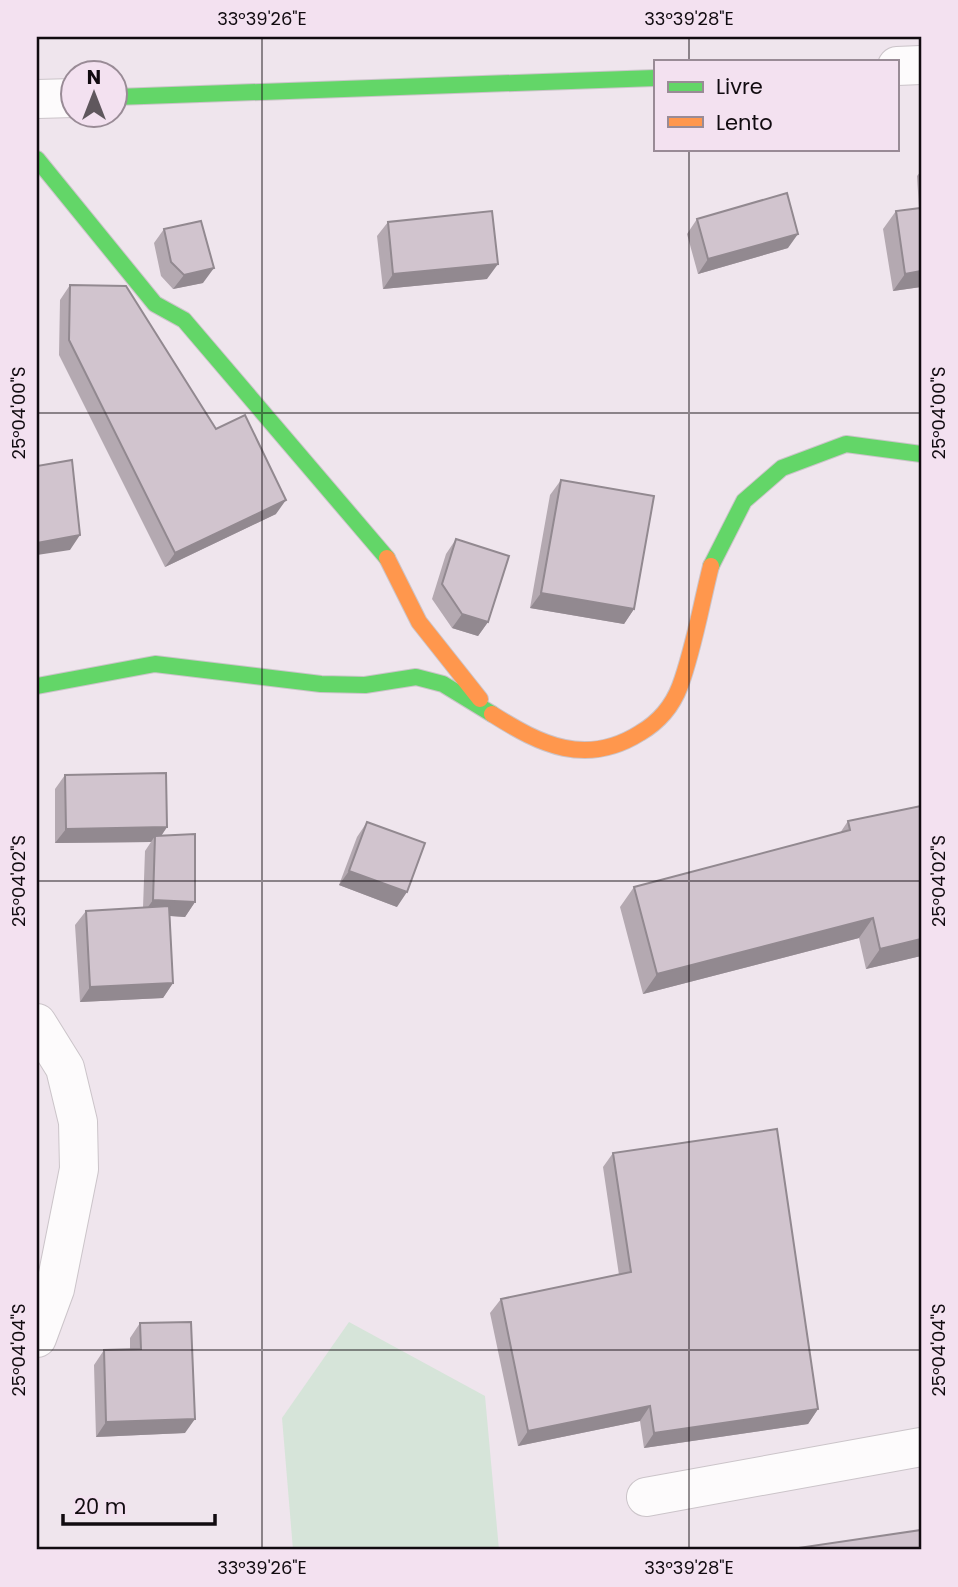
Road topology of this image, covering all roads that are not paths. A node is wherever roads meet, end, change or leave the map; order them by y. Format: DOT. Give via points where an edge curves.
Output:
graph roads {
  1 [pos="921,65"];
  2 [pos="898,66"];
  3 [pos="654,78"];
  4 [pos="130,97"];
  5 [pos="60,98"];
  6 [pos="37,99"];
  7 [pos="37,159"];
  8 [pos="921,454"];
  9 [pos="37,686"];
  10 [pos="492,714"];
  11 [pos="37,1023"];
  12 [pos="37,1338"];
  13 [pos="921,1447"];
  14 [pos="646,1497"];
  1 -- 2 [label="street"];
  3 -- 4 [label="street"];
  5 -- 6 [label="street"];
  7 -- 10 [label="street" via="155,304 184,320 383,550 419,622"];
  8 -- 10 [label="street" via="846,444 782,468 744,501 714,556 680,687 660,721 618,747 570,750 530,738"];
  9 -- 10 [label="street" via="155,664 321,684 365,685 416,677 443,684"];
  11 -- 12 [label="street" via="65,1068 78,1122 79,1169 55,1289"];
  13 -- 14 [label="street"];
}
